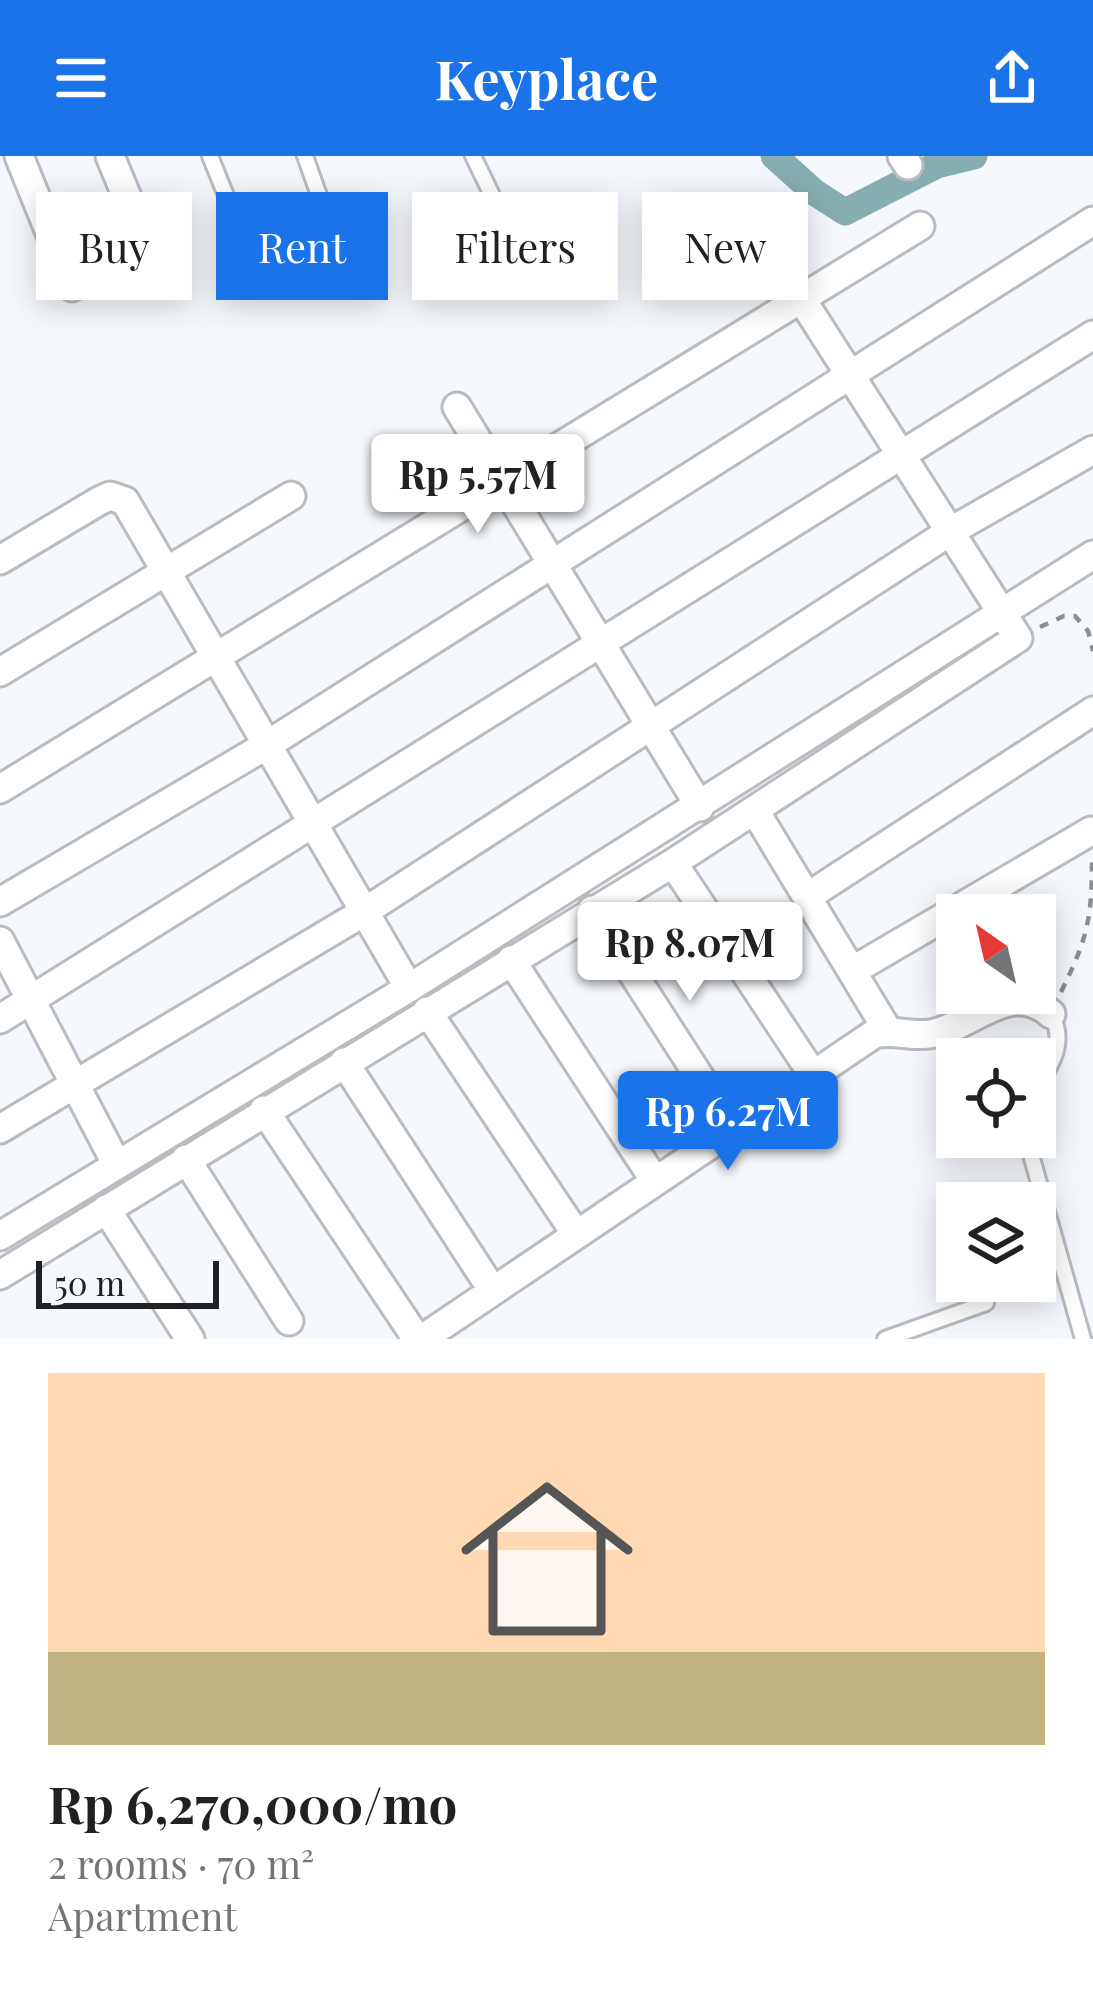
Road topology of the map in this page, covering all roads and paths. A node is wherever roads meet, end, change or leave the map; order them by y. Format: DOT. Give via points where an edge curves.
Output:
graph roads {
  1 [pos="19,156"];
  2 [pos="110,156"];
  3 [pos="210,156"];
  4 [pos="305,156"];
  5 [pos="473,156"];
  6 [pos="125,192"];
  7 [pos="224,192"];
  8 [pos="318,192"];
  9 [pos="490,192"];
  10 [pos="36,198"];
  11 [pos="1093,221"];
  12 [pos="920,226"];
  13 [pos="803,301"];
  14 [pos="1093,335"];
  15 [pos="851,376"];
  16 [pos="457,407"];
  17 [pos="1093,450"];
  18 [pos="901,454"];
  19 [pos="505,482"];
  20 [pos="291,496"];
  21 [pos="951,531"];
  22 [pos="1093,556"];
  23 [pos="0,560"];
  24 [pos="554,563"];
  25 [pos="166,572"];
  26 [pos="1003,612"];
  27 [pos="1018,638"];
  28 [pos="601,642"];
  29 [pos="1093,651"];
  30 [pos="216,658"];
  31 [pos="0,672"];
  32 [pos="908,688"];
  33 [pos="1093,711"];
  34 [pos="652,727"];
  35 [pos="268,746"];
  36 [pos="0,789"];
  37 [pos="700,807"];
  38 [pos="755,811"];
  39 [pos="313,824"];
  40 [pos="1091,832"];
  41 [pos="673,863"];
  42 [pos="807,897"];
  43 [pos="0,902"];
  44 [pos="592,910"];
  45 [pos="364,912"];
  46 [pos="0,941"];
  47 [pos="511,959"];
  48 [pos="852,971"];
  49 [pos="409,988"];
  50 [pos="31,1000"];
  51 [pos="1056,1002"];
  52 [pos="427,1011"];
  53 [pos="975,1014"];
  54 [pos="1051,1014"];
  55 [pos="0,1019"];
  56 [pos="888,1031"];
  57 [pos="1056,1051"];
  58 [pos="344,1062"];
  59 [pos="814,1076"];
  60 [pos="75,1085"];
  61 [pos="264,1110"];
  62 [pos="0,1129"];
  63 [pos="735,1132"];
  64 [pos="1032,1158"];
  65 [pos="186,1159"];
  66 [pos="117,1165"];
  67 [pos="655,1181"];
  68 [pos="106,1209"];
  69 [pos="576,1234"];
  70 [pos="0,1236"];
  71 [pos="0,1275"];
  72 [pos="493,1291"];
  73 [pos="986,1303"];
  74 [pos="289,1321"];
  75 [pos="190,1339"];
  76 [pos="419,1339"];
  77 [pos="885,1339"];
  78 [pos="1083,1339"];
  1 -- 10 [label="street"];
  2 -- 6 [label="street"];
  3 -- 7 [label="lane"];
  4 -- 8 [label="lane"];
  5 -- 9 [label="lane"];
  11 -- 15 [label="street"];
  12 -- 13 [label="street"];
  13 -- 15 [label="street"];
  13 -- 19 [label="street"];
  14 -- 18 [label="street"];
  15 -- 18 [label="street"];
  15 -- 24 [label="street"];
  16 -- 19 [label="street"];
  17 -- 21 [label="street"];
  18 -- 21 [label="street"];
  18 -- 28 [label="street"];
  19 -- 24 [label="street"];
  19 -- 30 [label="street"];
  20 -- 25 [label="street"];
  21 -- 26 [label="street"];
  21 -- 34 [label="street"];
  22 -- 26 [label="street"];
  23 -- 25 [label="street" via="119,496"];
  24 -- 28 [label="street"];
  24 -- 35 [label="street"];
  25 -- 30 [label="street"];
  25 -- 31 [label="street"];
  26 -- 27 [label="street"];
  26 -- 32 [label="street"];
  27 -- 29 [label="path" via="1075,616"];
  27 -- 32 [label="street"];
  28 -- 34 [label="street"];
  28 -- 39 [label="street"];
  30 -- 35 [label="street"];
  30 -- 36 [label="street"];
  32 -- 37 [label="street"];
  32 -- 38 [label="street"];
  33 -- 42 [label="street"];
  34 -- 37 [label="street"];
  34 -- 45 [label="street"];
  35 -- 39 [label="street"];
  35 -- 43 [label="street"];
  37 -- 49 [label="street"];
  38 -- 41 [label="street"];
  38 -- 42 [label="street"];
  39 -- 45 [label="street"];
  39 -- 50 [label="street"];
  40 -- 48 [label="street"];
  40 -- 51 [label="path" via="1089,926"];
  41 -- 44 [label="street"];
  41 -- 59 [label="street"];
  42 -- 48 [label="street"];
  44 -- 47 [label="street"];
  44 -- 63 [label="street"];
  45 -- 49 [label="street"];
  45 -- 60 [label="street"];
  46 -- 50 [label="street"];
  47 -- 52 [label="street"];
  47 -- 67 [label="street"];
  48 -- 56 [label="street"];
  49 -- 66 [label="street"];
  50 -- 55 [label="street"];
  50 -- 60 [label="street"];
  52 -- 58 [label="street"];
  52 -- 69 [label="street"];
  53 -- 56 [label="street" via="929,1034"];
  54 -- 57 [label="lane" via="1060,1034"];
  56 -- 59 [label="street"];
  58 -- 61 [label="street"];
  58 -- 72 [label="street"];
  59 -- 63 [label="street"];
  60 -- 62 [label="street"];
  60 -- 66 [label="street"];
  61 -- 65 [label="street"];
  61 -- 76 [label="street"];
  63 -- 67 [label="street"];
  64 -- 78 [label="lane"];
  65 -- 68 [label="street"];
  65 -- 74 [label="street"];
  66 -- 70 [label="street"];
  67 -- 69 [label="street"];
  68 -- 71 [label="street"];
  68 -- 75 [label="street"];
  69 -- 72 [label="street"];
  72 -- 76 [label="street"];
  73 -- 77 [label="lane"];
}
